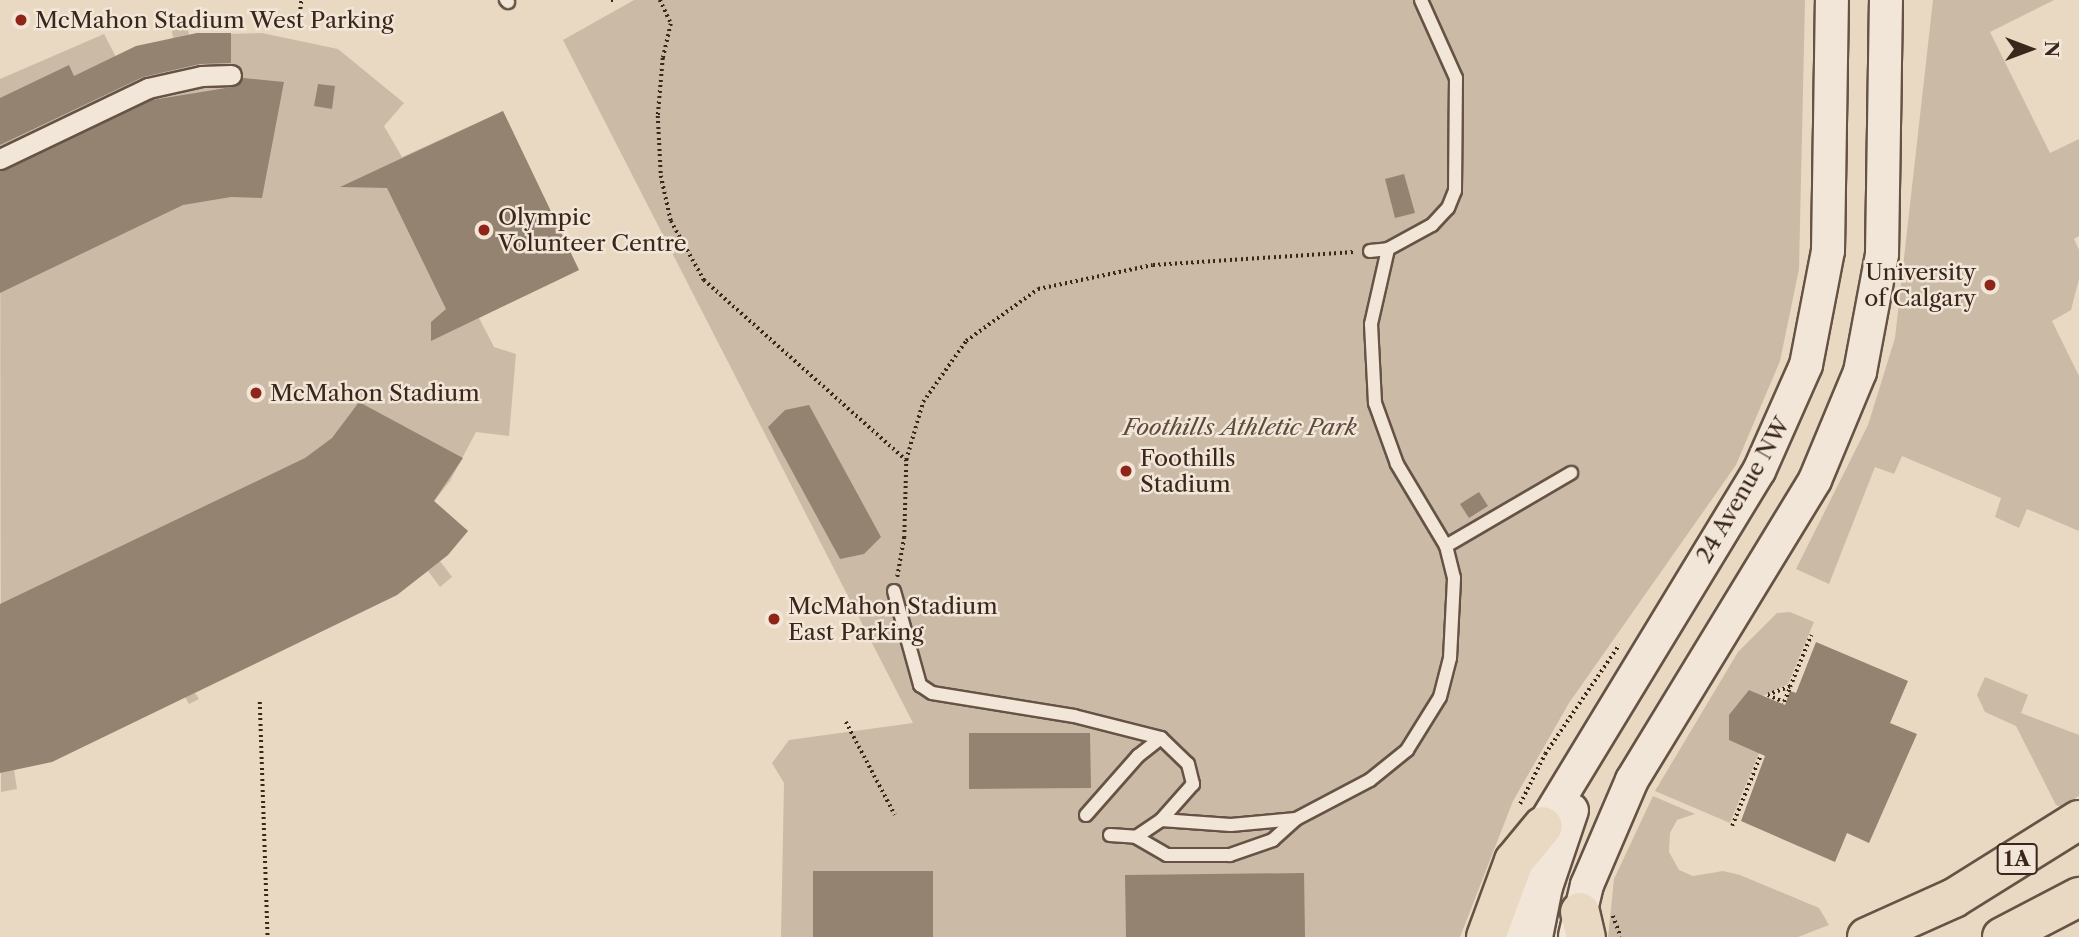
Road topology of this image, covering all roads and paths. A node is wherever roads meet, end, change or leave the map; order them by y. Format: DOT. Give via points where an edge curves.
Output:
graph roads {
  1 [pos="301,0"];
  2 [pos="611,0"];
  3 [pos="617,0"];
  4 [pos="660,0"];
  5 [pos="1421,0"];
  6 [pos="1832,0"];
  7 [pos="1886,0"];
  8 [pos="1908,0"];
  9 [pos="299,20"];
  10 [pos="231,75"];
  11 [pos="1886,78"];
  12 [pos="0,159"];
  13 [pos="1388,249"];
  14 [pos="1370,251"];
  15 [pos="906,460"];
  16 [pos="1571,473"];
  17 [pos="1446,546"];
  18 [pos="894,591"];
  19 [pos="1811,635"];
  20 [pos="1625,636"];
  21 [pos="1790,687"];
  22 [pos="260,702"];
  23 [pos="846,722"];
  24 [pos="1161,738"];
  25 [pos="1760,757"];
  26 [pos="1582,758"];
  27 [pos="895,815"];
  28 [pos="1086,815"];
  29 [pos="1530,818"];
  30 [pos="1296,819"];
  31 [pos="1161,820"];
  32 [pos="2079,820"];
  33 [pos="1732,826"];
  34 [pos="1110,835"];
  35 [pos="1136,837"];
  36 [pos="2079,897"];
  37 [pos="1580,929"];
  38 [pos="268,937"];
  39 [pos="1486,937"];
  40 [pos="1509,937"];
  41 [pos="1536,937"];
  42 [pos="1867,937"];
  43 [pos="2002,937"];
  1 -- 9 [label="path"];
  2 -- 3 [label="path"];
  4 -- 15 [label="path" via="671,24 658,116 661,176 671,221 704,280"];
  5 -- 13 [label="lane" via="1451,57 1456,78 1455,191 1448,208 1432,225"];
  6 -- 26 [label="street, 24 Avenue NW" via="1828,251 1806,365 1759,471"];
  7 -- 11 [label="street"];
  8 -- 11 [label="street"];
  10 -- 12 [label="street" via="202,76 148,89"];
  11 -- 37 [label="street" via="1882,254 1860,372 1840,428 1815,481 1632,780 1608,831"];
  13 -- 14 [label="lane"];
  13 -- 17 [label="lane" via="1371,324 1375,403 1397,464"];
  14 -- 15 [label="path" via="1153,265 1038,289 966,341 923,402"];
  15 -- 18 [label="path" via="904,538"];
  16 -- 17 [label="lane"];
  17 -- 30 [label="lane" via="1454,578 1450,658 1427,724 1407,750 1370,780"];
  18 -- 24 [label="lane" via="920,685 932,693 1074,716"];
  19 -- 21 [label="path"];
  20 -- 29 [label="path" via="1545,754"];
  21 -- 21 [label="path" via="1779,691 1768,695 1784,702"];
  22 -- 38 [label="path"];
  23 -- 27 [label="path"];
  24 -- 28 [label="lane" via="1138,755"];
  24 -- 31 [label="lane" via="1188,764 1193,784"];
  25 -- 33 [label="path"];
  26 -- 29 [label="street, 24 Avenue NW"];
  26 -- 41 [label="street" via="1579,792 1546,887"];
  29 -- 39 [label="highway"];
  29 -- 40 [label="street, 24 Avenue NW"];
  30 -- 31 [label="lane" via="1231,825"];
  30 -- 35 [label="lane" via="1273,840 1230,855 1167,855"];
  31 -- 35 [label="lane"];
  32 -- 42 [label="highway, 1A" via="1954,898"];
  34 -- 35 [label="lane"];
  36 -- 43 [label="highway"];
}
